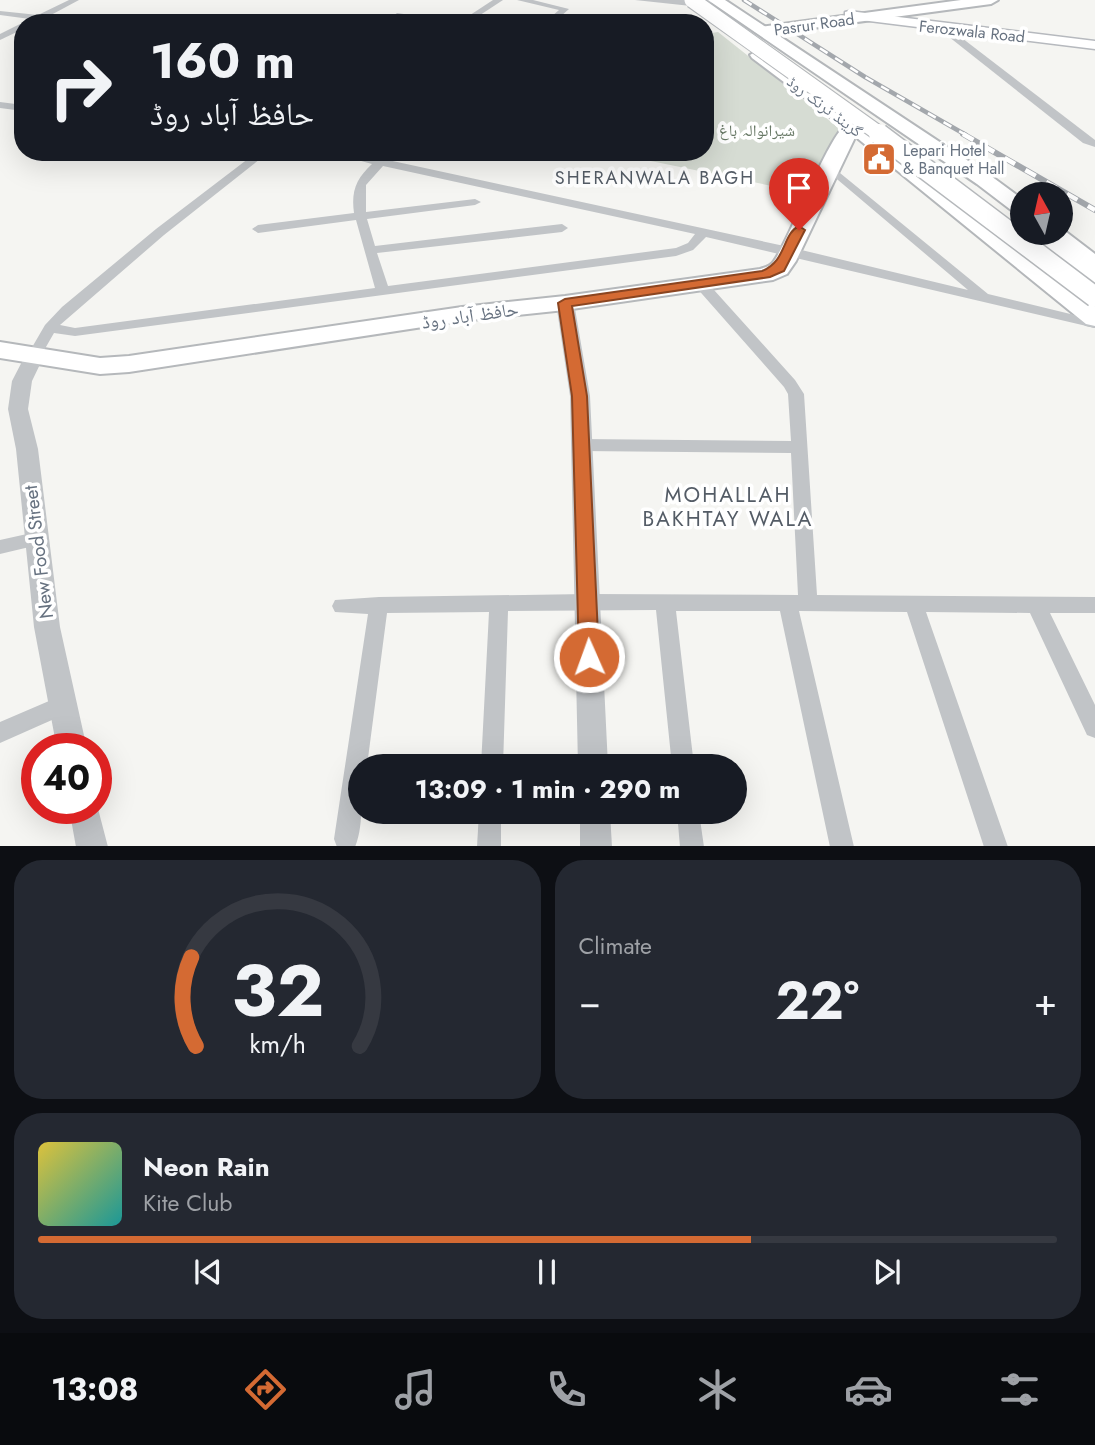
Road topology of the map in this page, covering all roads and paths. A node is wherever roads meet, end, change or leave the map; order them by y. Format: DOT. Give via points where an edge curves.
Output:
graph roads {
  1 [pos="75,0"];
  2 [pos="499,0"];
  3 [pos="521,0"];
  4 [pos="639,0"];
  5 [pos="716,0"];
  6 [pos="962,0"];
  7 [pos="991,0"];
  8 [pos="693,1"];
  9 [pos="48,14"];
  10 [pos="476,14"];
  11 [pos="559,14"];
  12 [pos="710,14"];
  13 [pos="711,14"];
  14 [pos="712,14"];
  15 [pos="714,15"];
  16 [pos="714,16"];
  17 [pos="714,17"];
  18 [pos="852,17"];
  19 [pos="942,27"];
  20 [pos="758,29"];
  21 [pos="1095,46"];
  22 [pos="852,125"];
  23 [pos="1095,144"];
  24 [pos="252,161"];
  25 [pos="383,161"];
  26 [pos="404,161"];
  27 [pos="829,167"];
  28 [pos="1010,200"];
  29 [pos="475,202"];
  30 [pos="1010,215"];
  31 [pos="362,216"];
  32 [pos="562,228"];
  33 [pos="258,229"];
  34 [pos="703,232"];
  35 [pos="1049,245"];
  36 [pos="1069,245"];
  37 [pos="371,250"];
  38 [pos="789,251"];
  39 [pos="1095,265"];
  40 [pos="1095,281"];
  41 [pos="700,283"];
  42 [pos="383,291"];
  43 [pos="1095,297"];
  44 [pos="985,298"];
  45 [pos="565,303"];
  46 [pos="1095,321"];
  47 [pos="50,328"];
  48 [pos="0,350"];
  49 [pos="34,356"];
  50 [pos="582,445"];
  51 [pos="799,447"];
  52 [pos="36,539"];
  53 [pos="0,547"];
  54 [pos="587,602"];
  55 [pos="665,602"];
  56 [pos="499,603"];
  57 [pos="798,603"];
  58 [pos="914,604"];
  59 [pos="1036,604"];
  60 [pos="379,605"];
  61 [pos="1095,605"];
  62 [pos="342,606"];
  63 [pos="63,705"];
  64 [pos="1095,728"];
  65 [pos="0,733"];
  66 [pos="69,733"];
  67 [pos="493,754"];
  68 [pos="593,754"];
  69 [pos="682,754"];
  70 [pos="87,824"];
  71 [pos="490,824"];
  72 [pos="595,824"];
  73 [pos="689,824"];
  74 [pos="346,839"];
  75 [pos="92,846"];
  76 [pos="489,846"];
  77 [pos="596,846"];
  78 [pos="692,846"];
  79 [pos="842,846"];
  80 [pos="996,846"];
  1 -- 9 [label="street"];
  2 -- 10 [label="street"];
  3 -- 11 [label="street" via="565,9"];
  4 -- 8 [label="street"];
  5 -- 8 [label="street"];
  5 -- 20 [label="highway, گرینڈ ٹرنک روڈ"];
  6 -- 18 [label="main road, Pasrur Road"];
  7 -- 18 [label="main road, Pasrur Road"];
  8 -- 12 [label="highway, گرینڈ ٹرنک روڈ"];
  8 -- 13 [label="main road, bridge"];
  8 -- 14 [label="main road"];
  15 -- 30 [label="main road"];
  16 -- 43 [label="main road, bridge" via="909,155"];
  17 -- 22 [label="highway, گرینڈ ٹرنک روڈ"];
  18 -- 19 [label="main road, Ferozwala Road"];
  18 -- 20 [label="main road, Pasrur Road"];
  19 -- 21 [label="main road, Ferozwala Road"];
  19 -- 23 [label="street"];
  20 -- 28 [label="highway, گرینڈ ٹرنک روڈ"];
  22 -- 27 [label="main road, حافظ آباد روڈ"];
  22 -- 46 [label="highway, گرینڈ ٹرنک روڈ"];
  24 -- 47 [label="street" via="118,266"];
  25 -- 31 [label="street" via="359,189"];
  26 -- 34 [label="street"];
  27 -- 38 [label="main road, حافظ آباد روڈ"];
  27 -- 44 [label="street"];
  29 -- 31 [label="street"];
  31 -- 33 [label="street"];
  31 -- 37 [label="street"];
  32 -- 37 [label="street"];
  34 -- 38 [label="street"];
  34 -- 42 [label="street" via="689,250"];
  35 -- 40 [label="main road"];
  36 -- 39 [label="highway"];
  37 -- 42 [label="street"];
  38 -- 41 [label="main road, حافظ آباد روڈ" via="779,269 765,275"];
  38 -- 44 [label="street"];
  41 -- 45 [label="main road, حافظ آباد روڈ"];
  41 -- 51 [label="street" via="790,384 796,394"];
  42 -- 47 [label="street" via="75,332"];
  44 -- 46 [label="street"];
  45 -- 49 [label="main road, حافظ آباد روڈ" via="129,364 100,366"];
  45 -- 50 [label="street" via="579,380"];
  47 -- 49 [label="street"];
  48 -- 49 [label="main road, حافظ آباد روڈ"];
  49 -- 52 [label="street, New Food Street" via="22,381 18,410 27,449"];
  50 -- 51 [label="street"];
  50 -- 54 [label="street"];
  51 -- 57 [label="street"];
  52 -- 53 [label="street"];
  52 -- 63 [label="street, New Food Street"];
  54 -- 55 [label="street"];
  54 -- 56 [label="street"];
  54 -- 68 [label="street"];
  55 -- 57 [label="street"];
  55 -- 69 [label="street"];
  56 -- 60 [label="street"];
  56 -- 67 [label="street"];
  57 -- 58 [label="street"];
  57 -- 79 [label="street"];
  58 -- 59 [label="street"];
  58 -- 80 [label="street"];
  59 -- 61 [label="street"];
  59 -- 64 [label="street"];
  60 -- 62 [label="street"];
  60 -- 74 [label="street"];
  63 -- 65 [label="street"];
  63 -- 66 [label="street, New Food Street"];
  70 -- 75 [label="street"];
  71 -- 76 [label="street"];
  72 -- 77 [label="street"];
  73 -- 78 [label="street"];
}
